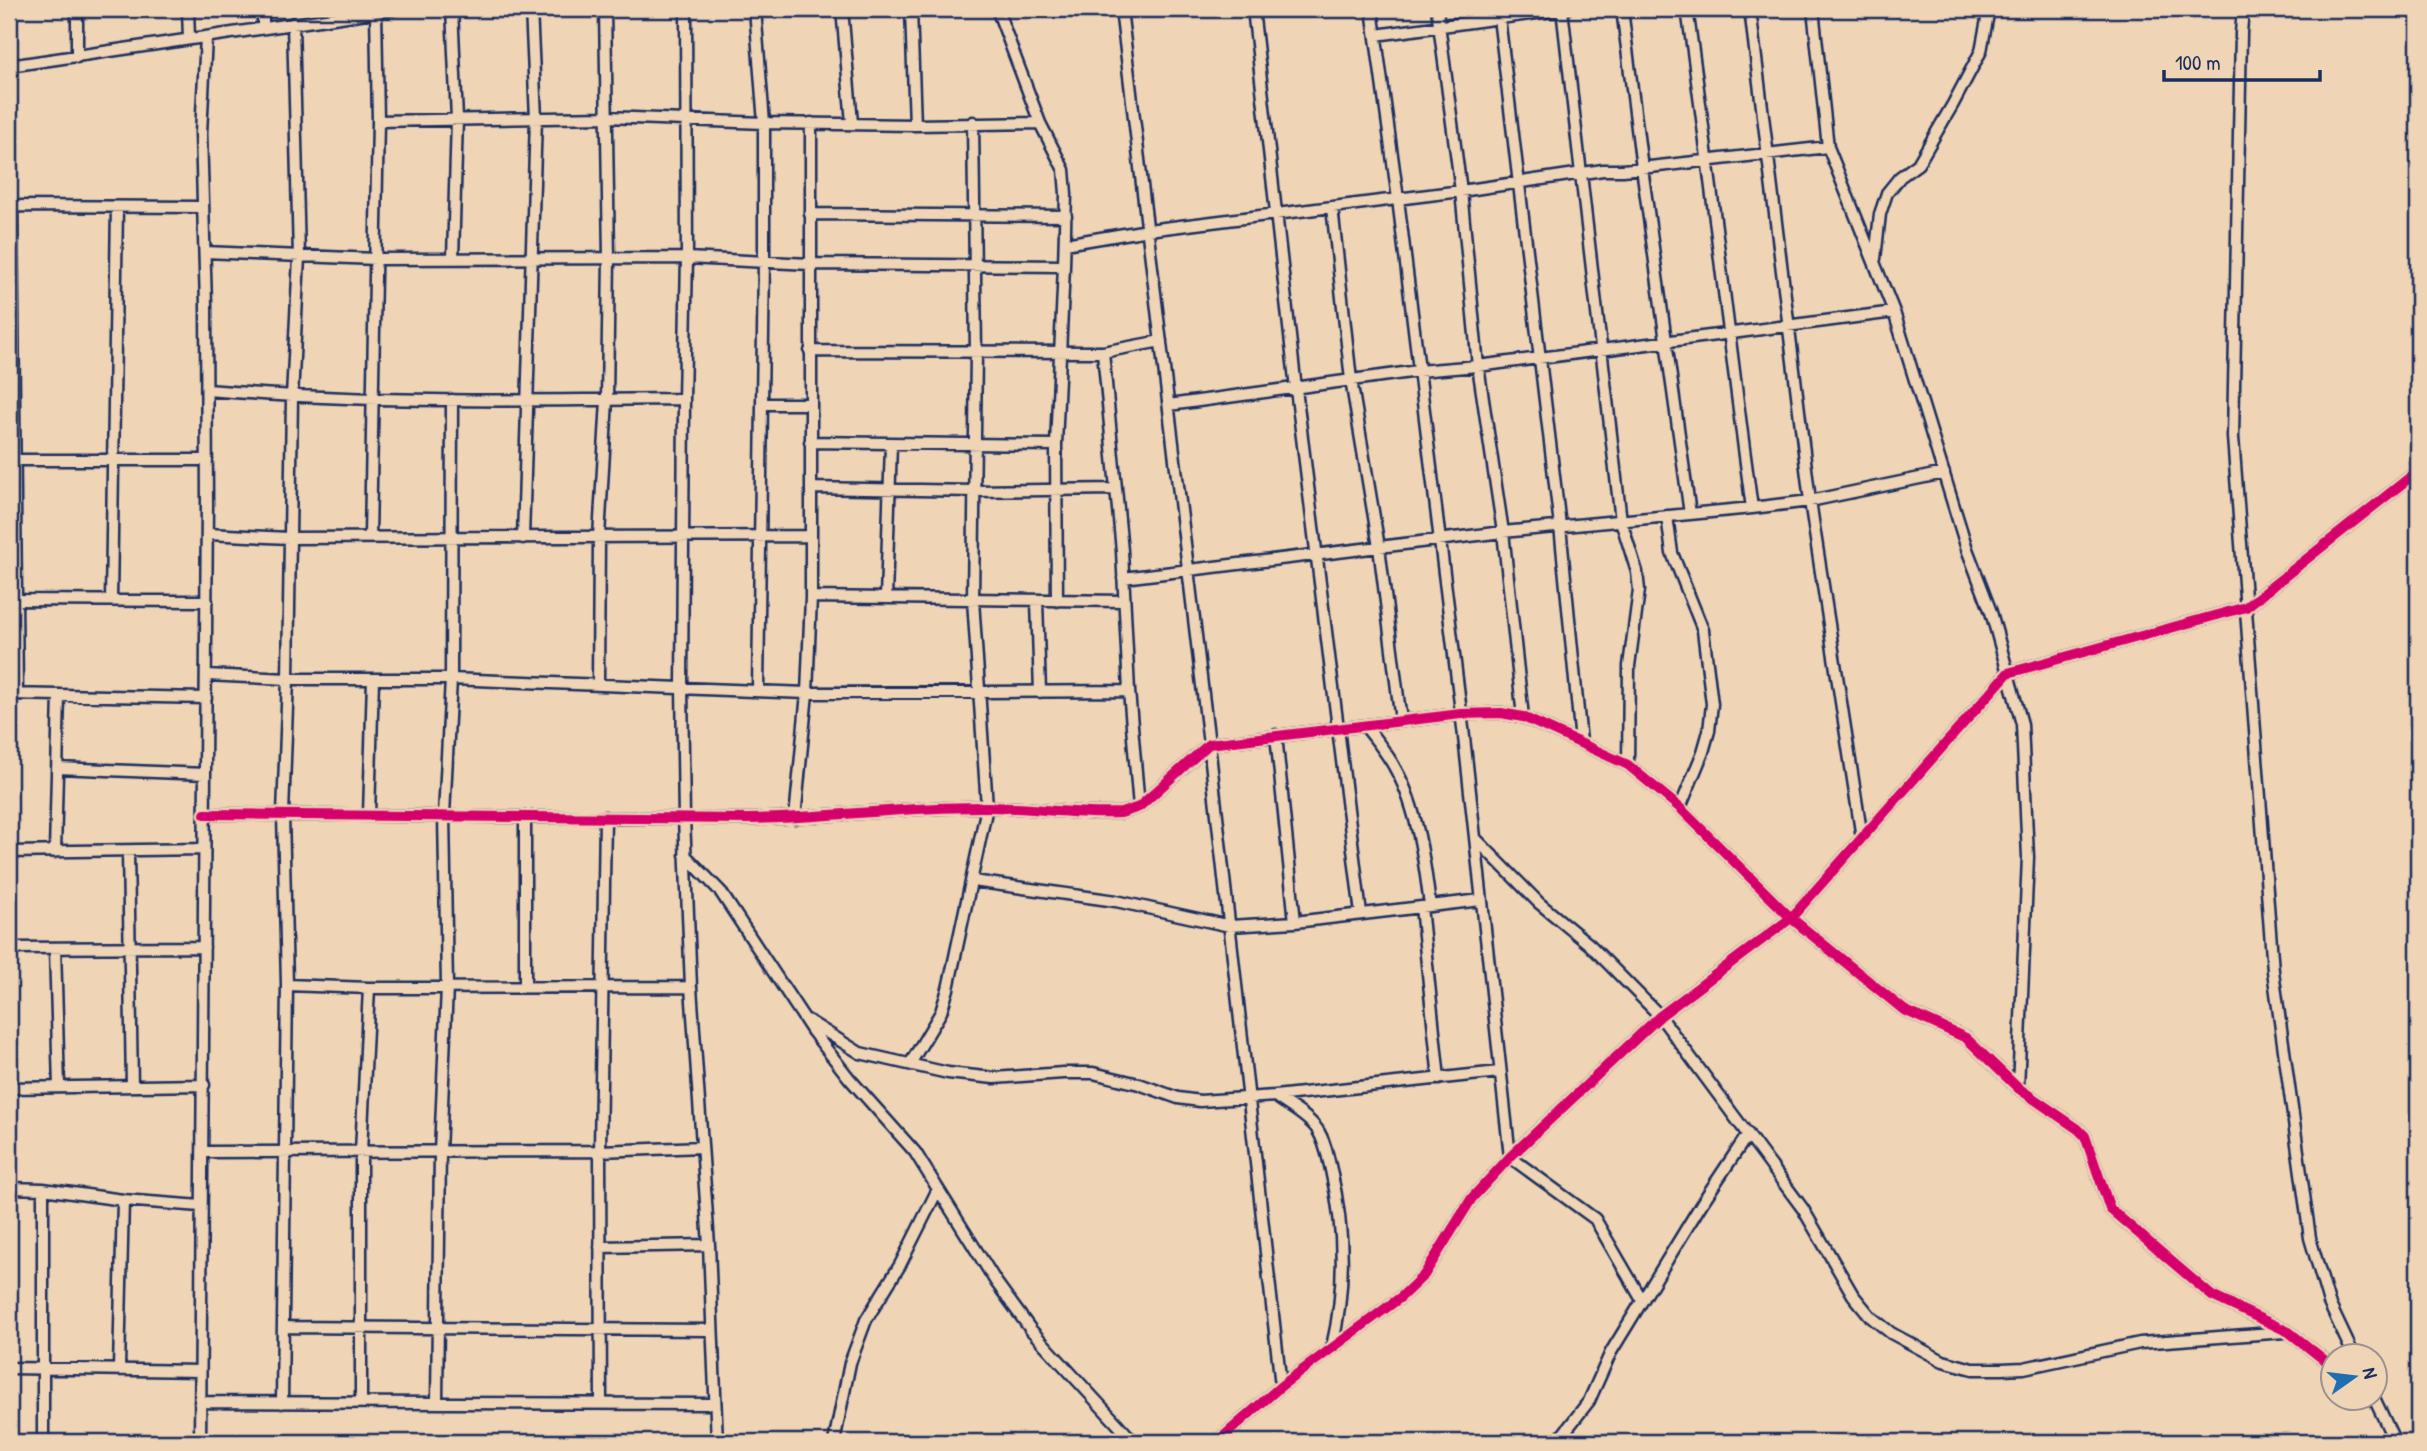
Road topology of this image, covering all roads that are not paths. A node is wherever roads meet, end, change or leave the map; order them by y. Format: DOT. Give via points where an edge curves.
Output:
graph roads {
  1 [pos="77,9"];
  2 [pos="188,9"];
  3 [pos="263,9"];
  4 [pos="394,9"];
  5 [pos="452,9"];
  6 [pos="531,9"];
  7 [pos="605,9"];
  8 [pos="686,9"];
  9 [pos="755,9"];
  10 [pos="842,9"];
  11 [pos="911,9"];
  12 [pos="997,9"];
  13 [pos="1121,9"];
  14 [pos="1252,9"];
  15 [pos="1372,9"];
  16 [pos="1437,9"];
  17 [pos="1564,9"];
  18 [pos="1622,9"];
  19 [pos="1687,9"];
  20 [pos="1750,9"];
  21 [pos="1813,9"];
  22 [pos="1989,9"];
  23 [pos="2243,9"];
  24 [pos="357,11"];
  25 [pos="376,11"];
  26 [pos="1498,14"];
  27 [pos="293,23"];
  28 [pos="263,27"];
  29 [pos="1440,27"];
  30 [pos="1376,35"];
  31 [pos="206,37"];
  32 [pos="189,39"];
  33 [pos="77,57"];
  34 [pos="9,66"];
  35 [pos="607,117"];
  36 [pos="536,118"];
  37 [pos="457,119"];
  38 [pos="378,121"];
  39 [pos="686,121"];
  40 [pos="973,122"];
  41 [pos="764,123"];
  42 [pos="811,123"];
  43 [pos="852,123"];
  44 [pos="1040,123"];
  45 [pos="915,125"];
  46 [pos="1828,147"];
  47 [pos="1769,154"];
  48 [pos="1709,161"];
  49 [pos="1642,168"];
  50 [pos="1580,175"];
  51 [pos="1517,184"];
  52 [pos="1461,191"];
  53 [pos="1398,199"];
  54 [pos="10,206"];
  55 [pos="117,207"];
  56 [pos="203,207"];
  57 [pos="1332,207"];
  58 [pos="810,214"];
  59 [pos="1277,214"];
  60 [pos="975,215"];
  61 [pos="1066,216"];
  62 [pos="1148,230"];
  63 [pos="1065,244"];
  64 [pos="205,253"];
  65 [pos="299,257"];
  66 [pos="453,258"];
  67 [pos="609,258"];
  68 [pos="687,258"];
  69 [pos="376,259"];
  70 [pos="532,259"];
  71 [pos="764,261"];
  72 [pos="1875,263"];
  73 [pos="810,264"];
  74 [pos="976,265"];
  75 [pos="1064,266"];
  76 [pos="11,299"];
  77 [pos="1894,312"];
  78 [pos="1789,326"];
  79 [pos="1728,334"];
  80 [pos="1161,341"];
  81 [pos="1667,342"];
  82 [pos="810,351"];
  83 [pos="1059,351"];
  84 [pos="1602,351"];
  85 [pos="976,352"];
  86 [pos="1103,352"];
  87 [pos="1541,358"];
  88 [pos="11,359"];
  89 [pos="1478,366"];
  90 [pos="1418,371"];
  91 [pos="1351,380"];
  92 [pos="1296,388"];
  93 [pos="207,390"];
  94 [pos="292,397"];
  95 [pos="373,399"];
  96 [pos="684,399"];
  97 [pos="452,400"];
  98 [pos="528,400"];
  99 [pos="607,400"];
  100 [pos="762,404"];
  101 [pos="810,404"];
  102 [pos="1169,405"];
  103 [pos="11,412"];
  104 [pos="810,442"];
  105 [pos="891,444"];
  106 [pos="975,444"];
  107 [pos="1056,445"];
  108 [pos="15,460"];
  109 [pos="113,460"];
  110 [pos="207,460"];
  111 [pos="2418,471"];
  112 [pos="1944,473"];
  113 [pos="811,488"];
  114 [pos="1116,489"];
  115 [pos="890,490"];
  116 [pos="974,491"];
  117 [pos="1055,491"];
  118 [pos="1810,500"];
  119 [pos="12,505"];
  120 [pos="1752,508"];
  121 [pos="1690,514"];
  122 [pos="1667,516"];
  123 [pos="1621,521"];
  124 [pos="1560,526"];
  125 [pos="1503,532"];
  126 [pos="207,534"];
  127 [pos="761,536"];
  128 [pos="810,536"];
  129 [pos="370,537"];
  130 [pos="452,537"];
  131 [pos="599,537"];
  132 [pos="683,537"];
  133 [pos="289,538"];
  134 [pos="523,538"];
  135 [pos="1439,540"];
  136 [pos="1379,547"];
  137 [pos="1318,555"];
  138 [pos="1187,570"];
  139 [pos="1124,578"];
  140 [pos="811,597"];
  141 [pos="886,598"];
  142 [pos="12,600"];
  143 [pos="973,600"];
  144 [pos="111,601"];
  145 [pos="207,601"];
  146 [pos="1037,601"];
  147 [pos="1057,601"];
  148 [pos="1124,601"];
  149 [pos="2246,607"];
  150 [pos="2008,673"];
  151 [pos="206,675"];
  152 [pos="288,679"];
  153 [pos="373,679"];
  154 [pos="451,679"];
  155 [pos="598,684"];
  156 [pos="682,687"];
  157 [pos="758,690"];
  158 [pos="1129,691"];
  159 [pos="980,692"];
  160 [pos="1040,692"];
  161 [pos="807,693"];
  162 [pos="13,694"];
  163 [pos="59,695"];
  164 [pos="206,698"];
  165 [pos="1461,714"];
  166 [pos="1522,717"];
  167 [pos="1401,722"];
  168 [pos="1365,726"];
  169 [pos="1339,729"];
  170 [pos="1276,735"];
  171 [pos="1581,742"];
  172 [pos="1209,744"];
  173 [pos="1628,765"];
  174 [pos="57,768"];
  175 [pos="205,774"];
  176 [pos="987,807"];
  177 [pos="1139,807"];
  178 [pos="1680,808"];
  179 [pos="205,814"];
  180 [pos="283,814"];
  181 [pos="369,815"];
  182 [pos="444,815"];
  183 [pos="525,817"];
  184 [pos="605,817"];
  185 [pos="684,818"];
  186 [pos="795,818"];
  187 [pos="1474,837"];
  188 [pos="1862,838"];
  189 [pos="204,849"];
  190 [pos="9,852"];
  191 [pos="55,852"];
  192 [pos="128,852"];
  193 [pos="685,855"];
  194 [pos="973,881"];
  195 [pos="1481,900"];
  196 [pos="1425,906"];
  197 [pos="1362,914"];
  198 [pos="1791,918"];
  199 [pos="1295,922"];
  200 [pos="1230,926"];
  201 [pos="129,947"];
  202 [pos="204,947"];
  203 [pos="9,948"];
  204 [pos="55,948"];
  205 [pos="287,985"];
  206 [pos="447,987"];
  207 [pos="525,987"];
  208 [pos="603,987"];
  209 [pos="691,987"];
  210 [pos="369,988"];
  211 [pos="1660,1016"];
  212 [pos="803,1017"];
  213 [pos="910,1065"];
  214 [pos="1499,1072"];
  215 [pos="1439,1079"];
  216 [pos="204,1085"];
  217 [pos="132,1086"];
  218 [pos="9,1087"];
  219 [pos="59,1087"];
  220 [pos="2018,1088"];
  221 [pos="1275,1096"];
  222 [pos="1250,1098"];
  223 [pos="1748,1134"];
  224 [pos="702,1147"];
  225 [pos="600,1151"];
  226 [pos="203,1152"];
  227 [pos="285,1152"];
  228 [pos="361,1152"];
  229 [pos="440,1152"];
  230 [pos="1510,1157"];
  231 [pos="9,1188"];
  232 [pos="43,1189"];
  233 [pos="938,1189"];
  234 [pos="123,1200"];
  235 [pos="201,1206"];
  236 [pos="709,1245"];
  237 [pos="600,1247"];
  238 [pos="1642,1300"];
  239 [pos="284,1327"];
  240 [pos="361,1327"];
  241 [pos="437,1327"];
  242 [pos="712,1330"];
  243 [pos="600,1331"];
  244 [pos="2288,1332"];
  245 [pos="2347,1342"];
  246 [pos="1332,1347"];
  247 [pos="2318,1355"];
  248 [pos="9,1368"];
  249 [pos="43,1368"];
  250 [pos="119,1370"];
  251 [pos="200,1371"];
  252 [pos="1282,1386"];
  253 [pos="437,1401"];
  254 [pos="200,1402"];
  255 [pos="361,1402"];
  256 [pos="282,1403"];
  257 [pos="601,1403"];
  258 [pos="714,1404"];
  259 [pos="2380,1412"];
  260 [pos="43,1442"];
  261 [pos="200,1442"];
  262 [pos="717,1442"];
  263 [pos="834,1442"];
  264 [pos="1134,1442"];
  265 [pos="1217,1442"];
  266 [pos="1557,1442"];
  267 [pos="2395,1442"];
  1 -- 33 [label="street"];
  2 -- 32 [label="street"];
  3 -- 28 [label="street"];
  4 -- 25 [label="street"];
  5 -- 37 [label="street"];
  6 -- 36 [label="street"];
  7 -- 35 [label="street"];
  8 -- 39 [label="street"];
  9 -- 41 [label="street"];
  10 -- 43 [label="street"];
  11 -- 45 [label="street"];
  12 -- 44 [label="street"];
  13 -- 62 [label="street"];
  14 -- 59 [label="street"];
  15 -- 30 [label="street"];
  16 -- 29 [label="street"];
  17 -- 26 [label="street"];
  17 -- 50 [label="street"];
  18 -- 49 [label="street"];
  19 -- 48 [label="street"];
  20 -- 47 [label="street"];
  21 -- 46 [label="street"];
  22 -- 72 [label="street" via="1981,51 1953,104 1918,164 1887,193"];
  23 -- 149 [label="street" via="2233,437"];
  24 -- 25 [label="street"];
  24 -- 27 [label="street"];
  25 -- 38 [label="street"];
  26 -- 29 [label="street"];
  26 -- 51 [label="street"];
  27 -- 28 [label="street"];
  27 -- 65 [label="street"];
  28 -- 31 [label="street"];
  29 -- 30 [label="street"];
  29 -- 52 [label="street"];
  30 -- 53 [label="street"];
  31 -- 32 [label="street"];
  31 -- 56 [label="street"];
  32 -- 33 [label="street"];
  33 -- 34 [label="street"];
  35 -- 36 [label="street"];
  35 -- 39 [label="street"];
  35 -- 67 [label="street"];
  36 -- 37 [label="street"];
  36 -- 70 [label="street"];
  37 -- 38 [label="street"];
  37 -- 66 [label="street"];
  38 -- 69 [label="street"];
  39 -- 41 [label="street"];
  39 -- 68 [label="street"];
  40 -- 44 [label="street"];
  40 -- 45 [label="street"];
  40 -- 60 [label="street"];
  41 -- 42 [label="street"];
  41 -- 71 [label="street"];
  42 -- 43 [label="street"];
  42 -- 58 [label="street"];
  43 -- 45 [label="street"];
  44 -- 61 [label="street" via="1064,170"];
  46 -- 47 [label="street"];
  46 -- 72 [label="street"];
  47 -- 48 [label="street"];
  47 -- 78 [label="street"];
  48 -- 49 [label="street"];
  48 -- 79 [label="street"];
  49 -- 50 [label="street"];
  49 -- 81 [label="street"];
  50 -- 51 [label="street"];
  50 -- 84 [label="street"];
  51 -- 52 [label="street"];
  51 -- 87 [label="street"];
  52 -- 53 [label="street"];
  52 -- 89 [label="street"];
  53 -- 57 [label="street"];
  53 -- 90 [label="street"];
  54 -- 55 [label="street"];
  54 -- 76 [label="street"];
  55 -- 56 [label="street"];
  55 -- 109 [label="street"];
  56 -- 64 [label="street"];
  57 -- 59 [label="street"];
  57 -- 91 [label="street"];
  58 -- 60 [label="street"];
  58 -- 73 [label="street"];
  59 -- 62 [label="street"];
  59 -- 92 [label="street"];
  60 -- 61 [label="street"];
  60 -- 74 [label="street"];
  61 -- 63 [label="street"];
  62 -- 63 [label="street"];
  62 -- 80 [label="street"];
  63 -- 75 [label="street"];
  64 -- 65 [label="street"];
  64 -- 93 [label="street"];
  65 -- 69 [label="street"];
  65 -- 94 [label="street"];
  66 -- 69 [label="street"];
  66 -- 70 [label="street"];
  67 -- 68 [label="street"];
  67 -- 70 [label="street"];
  67 -- 99 [label="street"];
  68 -- 71 [label="street"];
  68 -- 96 [label="street"];
  69 -- 95 [label="street"];
  70 -- 98 [label="street"];
  71 -- 73 [label="street"];
  71 -- 100 [label="street"];
  72 -- 77 [label="street"];
  73 -- 74 [label="street"];
  73 -- 82 [label="street"];
  74 -- 75 [label="street"];
  74 -- 85 [label="street"];
  75 -- 83 [label="street"];
  76 -- 88 [label="street"];
  77 -- 78 [label="street"];
  77 -- 112 [label="street"];
  78 -- 79 [label="street"];
  78 -- 118 [label="street"];
  79 -- 81 [label="street"];
  79 -- 120 [label="street"];
  80 -- 86 [label="street"];
  80 -- 102 [label="street"];
  81 -- 84 [label="street"];
  81 -- 121 [label="street"];
  82 -- 85 [label="street"];
  82 -- 101 [label="street"];
  83 -- 85 [label="street"];
  83 -- 86 [label="street"];
  83 -- 107 [label="street"];
  84 -- 87 [label="street"];
  84 -- 123 [label="street"];
  85 -- 106 [label="street"];
  86 -- 114 [label="street"];
  87 -- 89 [label="street"];
  87 -- 124 [label="street"];
  88 -- 103 [label="street"];
  89 -- 90 [label="street"];
  89 -- 125 [label="street"];
  90 -- 91 [label="street"];
  90 -- 135 [label="street"];
  91 -- 92 [label="street"];
  91 -- 136 [label="street"];
  92 -- 102 [label="street"];
  92 -- 137 [label="street"];
  93 -- 94 [label="street"];
  93 -- 110 [label="street"];
  94 -- 95 [label="street"];
  94 -- 133 [label="street"];
  95 -- 97 [label="street"];
  95 -- 129 [label="street"];
  96 -- 99 [label="street"];
  96 -- 132 [label="street"];
  97 -- 98 [label="street"];
  97 -- 130 [label="street"];
  98 -- 99 [label="street"];
  98 -- 134 [label="street"];
  99 -- 131 [label="street"];
  100 -- 101 [label="street"];
  100 -- 127 [label="street"];
  101 -- 104 [label="street"];
  102 -- 138 [label="street"];
  103 -- 108 [label="street"];
  104 -- 105 [label="street"];
  104 -- 113 [label="street"];
  105 -- 106 [label="street"];
  105 -- 115 [label="street"];
  106 -- 107 [label="street"];
  106 -- 116 [label="street"];
  107 -- 117 [label="street"];
  108 -- 109 [label="street"];
  108 -- 119 [label="street"];
  109 -- 110 [label="street"];
  109 -- 144 [label="street"];
  110 -- 126 [label="street"];
  111 -- 149 [label="street"];
  112 -- 118 [label="street"];
  112 -- 150 [label="street"];
  113 -- 115 [label="street"];
  113 -- 128 [label="street"];
  114 -- 117 [label="street"];
  114 -- 139 [label="street"];
  115 -- 116 [label="street"];
  115 -- 141 [label="street"];
  116 -- 117 [label="street"];
  116 -- 143 [label="street"];
  117 -- 147 [label="street"];
  118 -- 120 [label="street"];
  118 -- 188 [label="street"];
  119 -- 142 [label="street"];
  120 -- 121 [label="street"];
  121 -- 122 [label="street"];
  122 -- 123 [label="street"];
  122 -- 178 [label="street" via="1672,553 1703,630 1712,704 1703,752"];
  123 -- 124 [label="street"];
  123 -- 173 [label="street" via="1639,590 1629,666"];
  124 -- 125 [label="street"];
  124 -- 171 [label="street"];
  125 -- 135 [label="street"];
  125 -- 166 [label="street"];
  126 -- 133 [label="street"];
  126 -- 145 [label="street"];
  127 -- 128 [label="street"];
  127 -- 132 [label="street"];
  127 -- 157 [label="street"];
  128 -- 140 [label="street"];
  129 -- 130 [label="street"];
  129 -- 133 [label="street"];
  130 -- 134 [label="street"];
  130 -- 154 [label="street"];
  131 -- 132 [label="street"];
  131 -- 134 [label="street"];
  131 -- 155 [label="street"];
  132 -- 156 [label="street"];
  133 -- 152 [label="street"];
  135 -- 136 [label="street"];
  135 -- 165 [label="street"];
  136 -- 137 [label="street"];
  136 -- 167 [label="street"];
  137 -- 138 [label="street"];
  137 -- 169 [label="street"];
  138 -- 139 [label="street"];
  138 -- 172 [label="street"];
  139 -- 148 [label="street"];
  140 -- 141 [label="street"];
  140 -- 161 [label="street"];
  141 -- 143 [label="street"];
  142 -- 144 [label="street"];
  142 -- 162 [label="street"];
  143 -- 146 [label="street"];
  143 -- 159 [label="street"];
  144 -- 145 [label="street"];
  145 -- 151 [label="street"];
  146 -- 147 [label="street"];
  146 -- 160 [label="street"];
  147 -- 148 [label="street"];
  148 -- 158 [label="street"];
  149 -- 150 [label="street"];
  149 -- 245 [label="street" via="2273,971 2310,1238 2329,1303"];
  150 -- 188 [label="street"];
  150 -- 220 [label="street" via="2022,724 2028,857"];
  151 -- 152 [label="street"];
  151 -- 164 [label="street"];
  152 -- 153 [label="street"];
  152 -- 180 [label="street"];
  153 -- 154 [label="street"];
  153 -- 181 [label="street"];
  154 -- 155 [label="street"];
  154 -- 182 [label="street"];
  155 -- 156 [label="street"];
  156 -- 157 [label="street"];
  156 -- 185 [label="street"];
  157 -- 161 [label="street"];
  158 -- 160 [label="street"];
  158 -- 177 [label="street"];
  159 -- 160 [label="street"];
  159 -- 161 [label="street"];
  159 -- 176 [label="street"];
  161 -- 186 [label="street"];
  162 -- 163 [label="street"];
  163 -- 164 [label="street"];
  163 -- 174 [label="street"];
  164 -- 175 [label="street"];
  165 -- 166 [label="street"];
  165 -- 167 [label="street"];
  165 -- 187 [label="street"];
  166 -- 171 [label="street"];
  167 -- 168 [label="street"];
  168 -- 169 [label="street"];
  168 -- 196 [label="street" via="1404,786 1422,852"];
  169 -- 170 [label="street"];
  169 -- 197 [label="street"];
  170 -- 172 [label="street"];
  170 -- 199 [label="street"];
  171 -- 173 [label="street"];
  172 -- 177 [label="street"];
  172 -- 200 [label="street"];
  173 -- 178 [label="street"];
  174 -- 175 [label="street"];
  174 -- 191 [label="street"];
  175 -- 179 [label="street"];
  176 -- 177 [label="street" via="1110,813"];
  176 -- 186 [label="street"];
  176 -- 194 [label="street"];
  178 -- 198 [label="street"];
  179 -- 180 [label="street"];
  179 -- 189 [label="street"];
  180 -- 181 [label="street"];
  180 -- 205 [label="street"];
  181 -- 182 [label="street"];
  182 -- 183 [label="street"];
  182 -- 206 [label="street"];
  183 -- 184 [label="street"];
  183 -- 207 [label="street"];
  184 -- 185 [label="street"];
  184 -- 208 [label="street"];
  185 -- 186 [label="street"];
  185 -- 193 [label="street"];
  187 -- 195 [label="street"];
  187 -- 211 [label="street"];
  188 -- 198 [label="street"];
  189 -- 192 [label="street"];
  189 -- 202 [label="street"];
  190 -- 191 [label="street"];
  191 -- 192 [label="street"];
  192 -- 201 [label="street"];
  193 -- 209 [label="street"];
  193 -- 212 [label="street" via="720,891"];
  194 -- 200 [label="street" via="1116,901"];
  194 -- 213 [label="street" via="941,1012"];
  195 -- 196 [label="street"];
  195 -- 214 [label="street"];
  196 -- 197 [label="street"];
  196 -- 215 [label="street"];
  197 -- 199 [label="street"];
  198 -- 211 [label="street"];
  198 -- 220 [label="street" via="1904,1010 1966,1038"];
  199 -- 200 [label="street"];
  200 -- 222 [label="street"];
  201 -- 202 [label="street"];
  201 -- 204 [label="street"];
  201 -- 217 [label="street"];
  202 -- 216 [label="street"];
  203 -- 204 [label="street"];
  204 -- 219 [label="street"];
  205 -- 210 [label="street"];
  205 -- 227 [label="street"];
  206 -- 207 [label="street"];
  206 -- 210 [label="street"];
  206 -- 229 [label="street"];
  207 -- 208 [label="street"];
  208 -- 209 [label="street"];
  208 -- 225 [label="street"];
  209 -- 224 [label="street"];
  210 -- 228 [label="street"];
  211 -- 223 [label="street"];
  211 -- 230 [label="street"];
  212 -- 213 [label="street" via="860,1053"];
  212 -- 233 [label="street" via="849,1078 915,1152"];
  213 -- 222 [label="street" via="967,1077 1093,1073 1189,1100"];
  214 -- 215 [label="street"];
  214 -- 230 [label="street"];
  215 -- 221 [label="street"];
  216 -- 217 [label="street"];
  216 -- 226 [label="street"];
  217 -- 219 [label="street"];
  218 -- 219 [label="street"];
  220 -- 244 [label="street" via="2085,1136 2110,1209 2212,1296"];
  221 -- 222 [label="street"];
  221 -- 246 [label="street" via="1316,1128 1339,1204 1342,1294"];
  222 -- 252 [label="street"];
  223 -- 238 [label="street"];
  223 -- 244 [label="street" via="1803,1209 1853,1295 1871,1317 1943,1361 1973,1369 2024,1368 2140,1343"];
  224 -- 225 [label="street"];
  224 -- 236 [label="street"];
  225 -- 229 [label="street"];
  225 -- 237 [label="street"];
  226 -- 227 [label="street"];
  226 -- 235 [label="street"];
  227 -- 228 [label="street"];
  227 -- 239 [label="street"];
  228 -- 229 [label="street"];
  228 -- 240 [label="street"];
  229 -- 241 [label="street"];
  230 -- 238 [label="street" via="1595,1219"];
  230 -- 246 [label="street" via="1472,1198 1424,1275"];
  231 -- 232 [label="street"];
  232 -- 234 [label="street"];
  232 -- 249 [label="street"];
  233 -- 263 [label="street" via="866,1320 850,1363"];
  233 -- 264 [label="street" via="1031,1330"];
  234 -- 235 [label="street"];
  234 -- 250 [label="street"];
  235 -- 251 [label="street"];
  236 -- 237 [label="street"];
  236 -- 242 [label="street"];
  237 -- 243 [label="street"];
  238 -- 266 [label="street" via="1589,1401"];
  239 -- 240 [label="street"];
  239 -- 256 [label="street"];
  240 -- 241 [label="street"];
  240 -- 255 [label="street"];
  241 -- 243 [label="street"];
  241 -- 253 [label="street"];
  242 -- 243 [label="street"];
  242 -- 258 [label="street"];
  243 -- 257 [label="street"];
  244 -- 247 [label="street"];
  246 -- 252 [label="street"];
  248 -- 249 [label="street"];
  249 -- 250 [label="street"];
  249 -- 260 [label="street"];
  250 -- 251 [label="street"];
  251 -- 254 [label="street"];
  252 -- 265 [label="street"];
  253 -- 255 [label="street"];
  253 -- 257 [label="street"];
  254 -- 256 [label="street"];
  254 -- 261 [label="street"];
  255 -- 256 [label="street"];
  257 -- 258 [label="street"];
  258 -- 262 [label="street"];
  259 -- 267 [label="street"];
}
